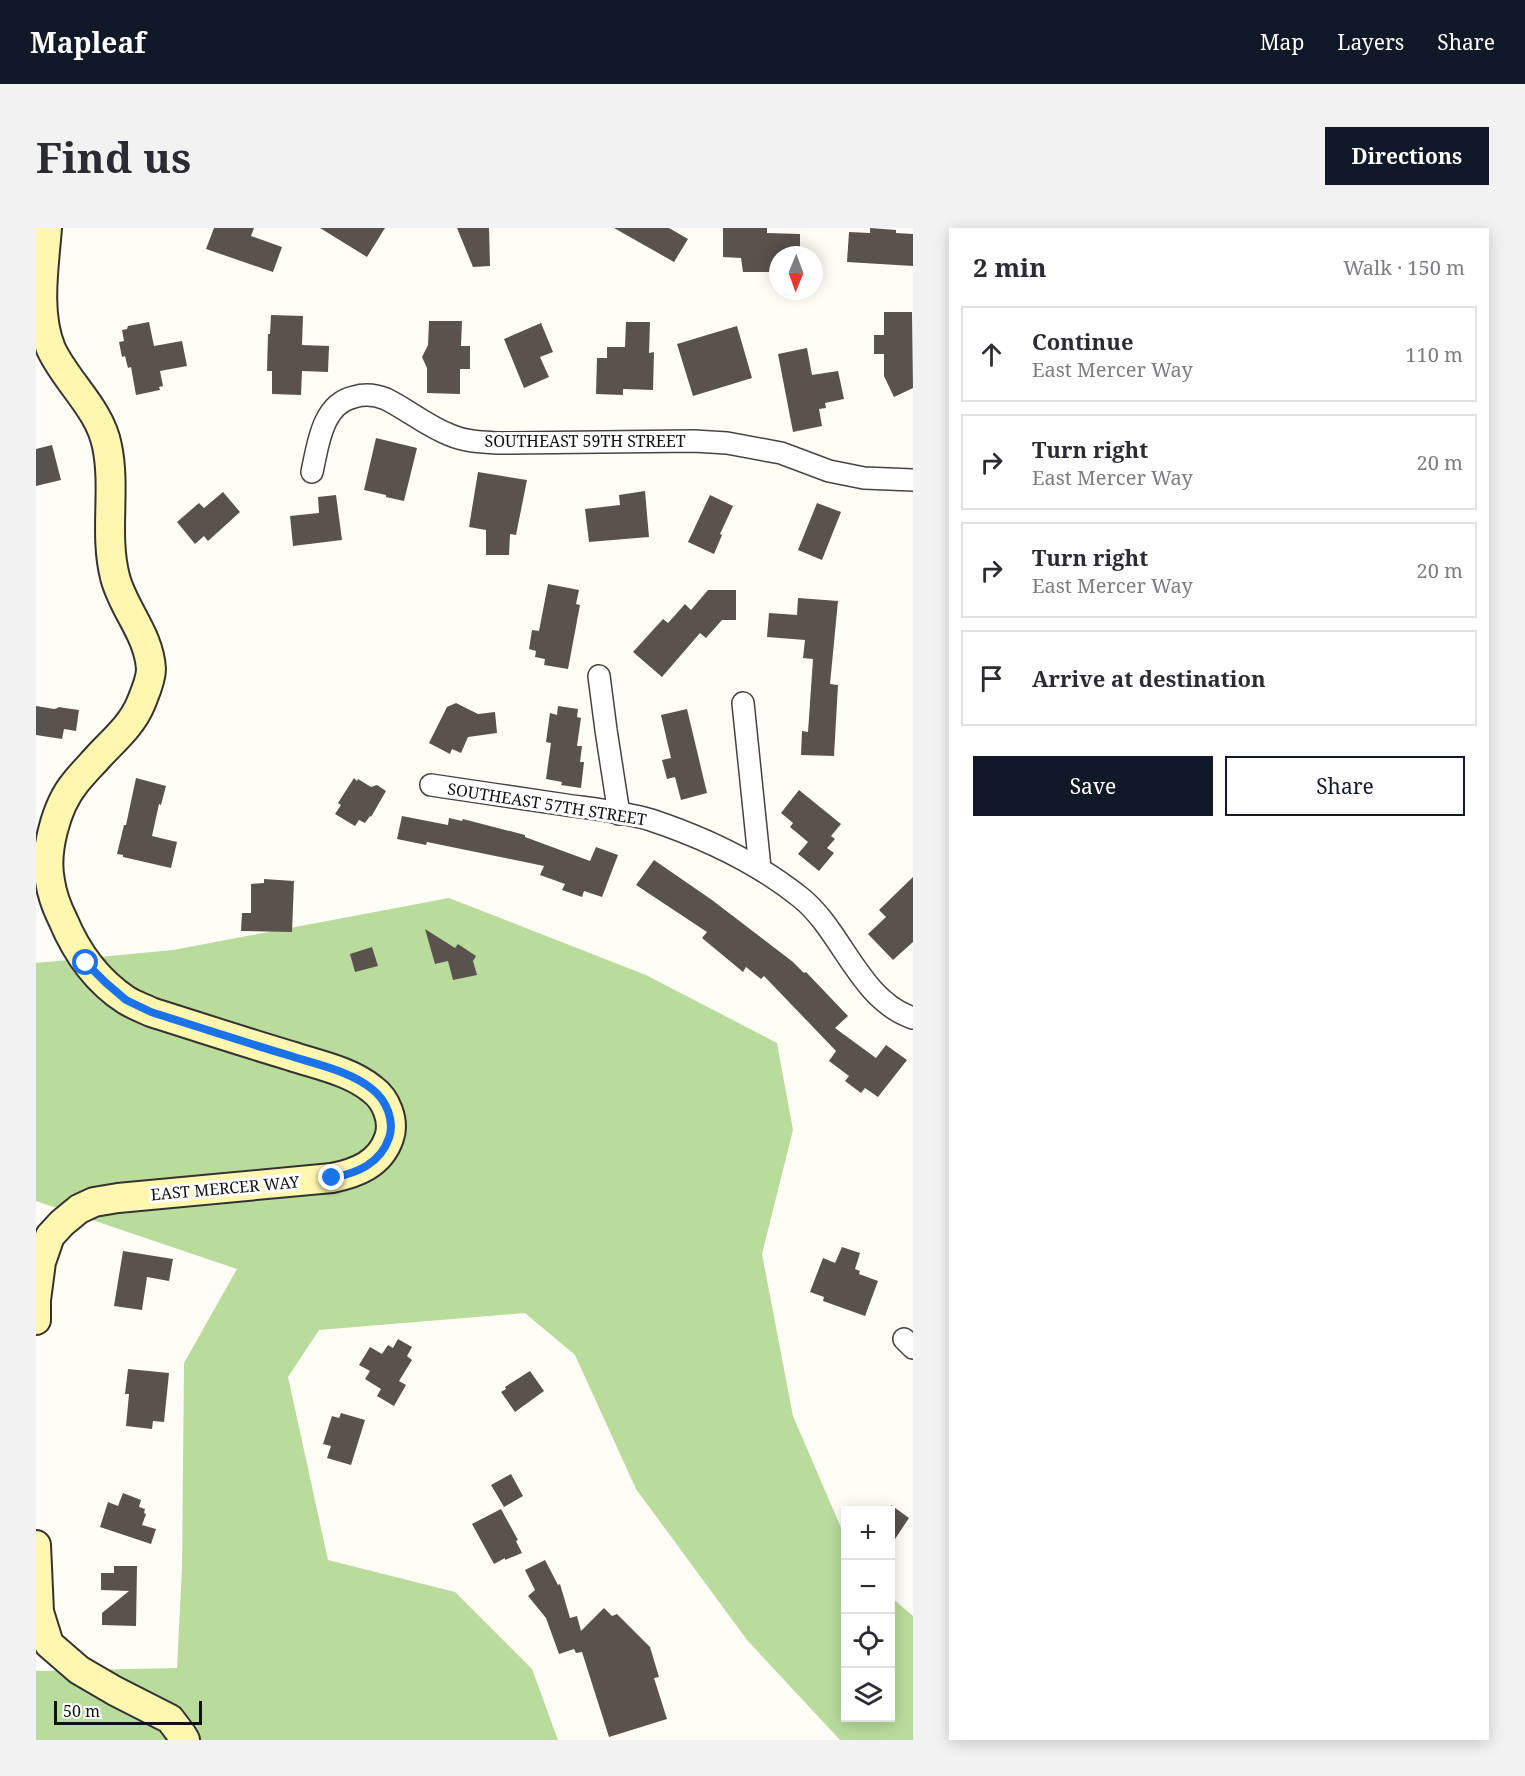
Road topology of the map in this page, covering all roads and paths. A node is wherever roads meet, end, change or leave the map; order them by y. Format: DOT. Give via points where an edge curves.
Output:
graph roads {
  1 [pos="47,228"];
  2 [pos="39,289"];
  3 [pos="312,472"];
  4 [pos="913,480"];
  5 [pos="599,676"];
  6 [pos="743,703"];
  7 [pos="431,785"];
  8 [pos="619,814"];
  9 [pos="760,868"];
  10 [pos="913,1018"];
  11 [pos="36,1320"];
  12 [pos="36,1545"];
  13 [pos="43,1635"];
  14 [pos="185,1740"];
  1 -- 2 [label="street, EAST MERCER WAY"];
  2 -- 11 [label="street, EAST MERCER WAY" via="52,350 102,428 111,470 109,533 114,575 121,597 146,643 151,670 137,711 125,730 74,784 52,832 49,880 67,931 86,963 126,1000 151,1012 357,1078 384,1101 390,1117 390,1134 378,1156 352,1174 118,1198 79,1209 50,1236 41,1262"];
  3 -- 4 [label="street, SOUTHEAST 59TH STREET" via="319,439 331,411 346,398 363,395 384,398 427,424 473,441 727,443 781,453 829,471 864,478"];
  5 -- 8 [label="street"];
  6 -- 9 [label="street"];
  7 -- 8 [label="street, SOUTHEAST 57TH STREET"];
  8 -- 9 [label="street, SOUTHEAST 57TH STREET" via="649,820 714,843"];
  9 -- 10 [label="street, SOUTHEAST 57TH STREET" via="802,898 880,998"];
  12 -- 13 [label="street"];
  13 -- 14 [label="street" via="79,1670 170,1719"];
}
